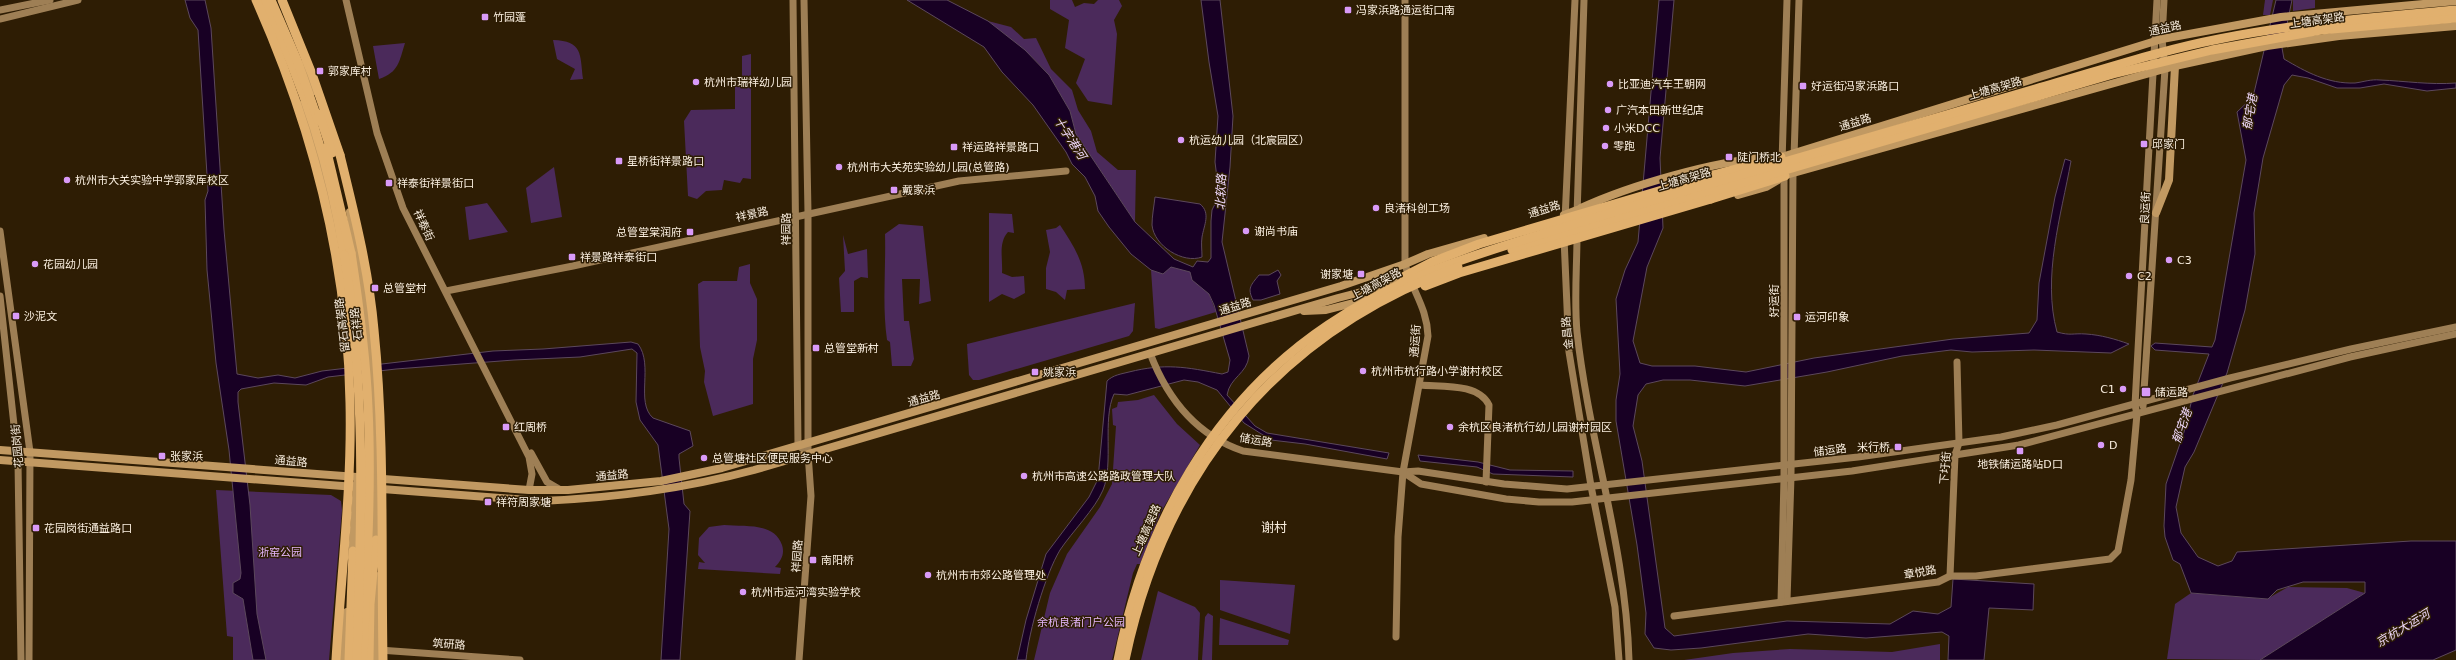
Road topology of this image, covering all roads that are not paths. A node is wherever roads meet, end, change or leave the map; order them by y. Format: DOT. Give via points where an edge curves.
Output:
graph roads {
  1 [pos="50,0"];
  2 [pos="78,0"];
  3 [pos="256,0"];
  4 [pos="260,0"];
  5 [pos="264,0"];
  6 [pos="271,0"];
  7 [pos="276,0"];
  8 [pos="282,0"];
  9 [pos="346,0"];
  10 [pos="793,0"];
  11 [pos="804,0"];
  12 [pos="1405,0"];
  13 [pos="1575,0"];
  14 [pos="1584,0"];
  15 [pos="1787,0"];
  16 [pos="1799,0"];
  17 [pos="2157,0"];
  18 [pos="2164,0"];
  19 [pos="2456,1"];
  20 [pos="0,10"];
  21 [pos="2456,10"];
  22 [pos="2456,18"];
  23 [pos="0,19"];
  24 [pos="2456,26"];
  25 [pos="2158,40"];
  26 [pos="291,61"];
  27 [pos="2175,66"];
  28 [pos="2165,69"];
  29 [pos="2153,72"];
  30 [pos="307,75"];
  31 [pos="1795,152"];
  32 [pos="1780,157"];
  33 [pos="1066,171"];
  34 [pos="1789,175"];
  35 [pos="1577,210"];
  36 [pos="808,213"];
  37 [pos="2156,213"];
  38 [pos="1565,215"];
  39 [pos="797,216"];
  40 [pos="0,231"];
  41 [pos="1577,238"];
  42 [pos="1564,241"];
  43 [pos="349,243"];
  44 [pos="347,254"];
  45 [pos="1405,264"];
  46 [pos="1409,280"];
  47 [pos="1413,289"];
  48 [pos="446,291"];
  49 [pos="1382,292"];
  50 [pos="0,296"];
  51 [pos="1294,312"];
  52 [pos="1350,318"];
  53 [pos="2456,327"];
  54 [pos="2456,334"];
  55 [pos="1150,353"];
  56 [pos="1957,362"];
  57 [pos="1420,385"];
  58 [pos="2144,403"];
  59 [pos="2135,405"];
  60 [pos="2137,414"];
  61 [pos="809,441"];
  62 [pos="1959,443"];
  63 [pos="523,444"];
  64 [pos="798,445"];
  65 [pos="0,450"];
  66 [pos="17,452"];
  67 [pos="30,452"];
  68 [pos="808,453"];
  69 [pos="1955,455"];
  70 [pos="0,460"];
  71 [pos="18,462"];
  72 [pos="31,463"];
  73 [pos="1787,466"];
  74 [pos="1403,472"];
  75 [pos="1788,477"];
  76 [pos="375,479"];
  77 [pos="2131,480"];
  78 [pos="357,482"];
  79 [pos="1486,482"];
  80 [pos="1605,485"];
  81 [pos="1591,486"];
  82 [pos="375,488"];
  83 [pos="494,488"];
  84 [pos="529,490"];
  85 [pos="561,490"];
  86 [pos="477,496"];
  87 [pos="1608,498"];
  88 [pos="1596,499"];
  89 [pos="376,540"];
  90 [pos="353,551"];
  91 [pos="1950,576"];
  92 [pos="1784,602"];
  93 [pos="1674,616"];
  94 [pos="1396,637"];
  95 [pos="377,650"];
  96 [pos="21,660"];
  97 [pos="29,660"];
  98 [pos="336,660"];
  99 [pos="343,660"];
  100 [pos="349,660"];
  101 [pos="356,660"];
  102 [pos="363,660"];
  103 [pos="369,660"];
  104 [pos="377,660"];
  105 [pos="383,660"];
  106 [pos="520,660"];
  107 [pos="799,660"];
  108 [pos="1118,660"];
  109 [pos="1125,660"];
  110 [pos="1619,660"];
  111 [pos="1629,660"];
  1 -- 20 [label="street"];
  2 -- 23 [label="street"];
  3 -- 98 [label="highway, 留石高架路, bridge" via="295,99 311,152 332,240 344,318 349,366 350,440"];
  4 -- 26 [label="main road, 石祥路"];
  5 -- 26 [label="highway, 留石高架路"];
  6 -- 26 [label="highway, 留石高架路"];
  7 -- 30 [label="main road, 石祥路"];
  8 -- 105 [label="highway, bridge" via="312,74 340,155 369,286 379,385"];
  9 -- 48 [label="street, 祥泰街" via="377,133 389,171 424,254"];
  10 -- 39 [label="street, 祥园路"];
  11 -- 36 [label="street, 祥园路"];
  12 -- 45 [label="street, 通运街"];
  13 -- 38 [label="street, 金昌路"];
  14 -- 35 [label="street, 金昌路"];
  15 -- 32 [label="street, 好运街"];
  16 -- 31 [label="street, 好运街"];
  17 -- 25 [label="street, 良运街"];
  18 -- 25 [label="street, 良运街"];
  19 -- 25 [label="main road, 通益路" via="2303,14"];
  21 -- 49 [label="highway, 上塘高架路, bridge" via="2266,30 2154,54 1619,210 1440,266"];
  22 -- 52 [label="highway, 上塘高架路, bridge" via="2321,30 2212,50 2113,74 1462,265 1437,274"];
  24 -- 27 [label="main road" via="2296,42"];
  25 -- 28 [label="street, 良运街"];
  25 -- 29 [label="street, 良运街"];
  25 -- 31 [label="main road, 通益路"];
  26 -- 43 [label="highway, 留石高架路" via="326,146"];
  26 -- 44 [label="highway, 留石高架路" via="326,172"];
  26 -- 78 [label="main road, 石祥路" via="328,198 351,324"];
  27 -- 28 [label="main road"];
  27 -- 37 [label="main road" via="2169,180"];
  28 -- 29 [label="main road"];
  28 -- 37 [label="street, 良运街"];
  29 -- 34 [label="main road"];
  29 -- 59 [label="street, 良运街"];
  30 -- 43 [label="highway" via="339,177"];
  30 -- 76 [label="main road, 石祥路" via="329,130 349,208 368,328"];
  31 -- 32 [label="main road, 通益路"];
  31 -- 34 [label="street, 好运街"];
  32 -- 34 [label="street, 好运街"];
  32 -- 35 [label="main road" via="1732,163 1640,186"];
  32 -- 35 [label="main road, 通益路, bridge" via="1751,168 1607,209"];
  32 -- 49 [label="highway, bridge" via="1479,244 1412,271"];
  33 -- 36 [label="street, 祥景路" via="959,181"];
  34 -- 41 [label="main road" via="1766,187 1665,212"];
  34 -- 52 [label="highway, bridge" via="1460,273"];
  34 -- 73 [label="street, 好运街"];
  34 -- 73 [label="street, 好运街" via="1785,357"];
  35 -- 38 [label="main road, 通益路"];
  35 -- 41 [label="street, 金昌路"];
  36 -- 39 [label="street, 祥景路"];
  36 -- 61 [label="street, 祥园路"];
  37 -- 58 [label="street, 良运街"];
  38 -- 42 [label="street, 金昌路"];
  38 -- 45 [label="main road, 通益路" via="1428,254"];
  39 -- 48 [label="street, 祥景路" via="573,266"];
  39 -- 64 [label="street, 祥园路"];
  40 -- 67 [label="street, 花园岗街"];
  41 -- 42 [label="main road"];
  41 -- 80 [label="street, 金昌路" via="1577,331 1589,409"];
  42 -- 46 [label="main road, 通益路"];
  42 -- 47 [label="main road"];
  42 -- 81 [label="street, 金昌路" via="1569,352"];
  43 -- 44 [label="highway, 留石高架路"];
  44 -- 101 [label="highway, 留石高架路, bridge" via="362,438"];
  44 -- 102 [label="highway, 留石高架路, bridge" via="361,324 368,408 369,503"];
  45 -- 46 [label="street, 通运街"];
  45 -- 61 [label="main road, 通益路" via="962,399"];
  46 -- 47 [label="street, 通运街"];
  46 -- 51 [label="main road, 通益路" via="1371,288"];
  47 -- 51 [label="main road" via="1326,310"];
  47 -- 57 [label="street, 通运街" via="1427,318 1426,355"];
  48 -- 63 [label="street, 祥泰街"];
  49 -- 108 [label="highway, 上塘高架路, bridge" via="1327,325 1294,351 1234,410 1208,443 1179,487 1145,561 1131,600"];
  50 -- 66 [label="street, 花园岗街"];
  51 -- 55 [label="main road, 通益路"];
  52 -- 109 [label="highway, 上塘高架路, bridge" via="1298,356 1233,422 1212,451 1187,490 1156,552 1138,603"];
  53 -- 58 [label="street, 储运路" via="2227,379"];
  54 -- 60 [label="street, 储运路" via="2358,355"];
  55 -- 68 [label="main road, 通益路"];
  55 -- 74 [label="street, 储运路" via="1172,397 1188,418 1225,445 1243,450"];
  56 -- 62 [label="street, 下圩街"];
  57 -- 74 [label="street, 通运街"];
  57 -- 79 [label="street" via="1474,391 1485,397 1489,405"];
  58 -- 59 [label="street, 储运路"];
  58 -- 60 [label="street, 良运街"];
  59 -- 60 [label="street, 良运街"];
  59 -- 62 [label="street, 储运路" via="2001,437"];
  60 -- 69 [label="street, 储运路" via="2019,445"];
  60 -- 77 [label="street, 良运街"];
  61 -- 64 [label="main road, 通益路"];
  61 -- 68 [label="street, 祥园路"];
  62 -- 69 [label="street, 下圩街"];
  62 -- 73 [label="street, 储运路"];
  63 -- 84 [label="street, 祥泰街" via="532,474"];
  63 -- 85 [label="street, 祥泰街" via="528,448 546,482"];
  64 -- 68 [label="street"];
  64 -- 85 [label="main road, 通益路" via="684,477"];
  65 -- 66 [label="main road, 通益路"];
  66 -- 67 [label="main road, 通益路"];
  66 -- 71 [label="street, 花园岗街"];
  67 -- 72 [label="street, 花园岗街"];
  67 -- 78 [label="main road, 通益路" via="228,466"];
  68 -- 86 [label="main road, 通益路" via="688,486 617,497 541,501"];
  68 -- 107 [label="street, 祥园路" via="811,496"];
  69 -- 75 [label="street, 储运路"];
  69 -- 91 [label="street, 下圩街"];
  70 -- 71 [label="main road, 通益路"];
  71 -- 72 [label="main road, 通益路"];
  71 -- 96 [label="street, 花园岗街"];
  72 -- 78 [label="main road, 通益路" via="249,479"];
  72 -- 97 [label="street, 花园岗街"];
  73 -- 75 [label="street, 好运街"];
  73 -- 80 [label="street, 储运路"];
  74 -- 79 [label="street, 储运路" via="1418,471"];
  74 -- 88 [label="street, 储运路" via="1421,484 1506,499 1539,502"];
  74 -- 94 [label="street, 通运街" via="1398,537"];
  75 -- 87 [label="street, 储运路"];
  75 -- 92 [label="street, 好运街"];
  76 -- 78 [label="main road, 通益路"];
  76 -- 82 [label="main road, 石祥路"];
  76 -- 83 [label="main road, 通益路"];
  77 -- 91 [label="street, 章悦路" via="2118,551 2110,559 1976,576"];
  78 -- 82 [label="main road, 通益路"];
  78 -- 90 [label="main road, 石祥路"];
  79 -- 81 [label="street, 储运路" via="1568,489"];
  80 -- 81 [label="street, 储运路"];
  80 -- 87 [label="street, 金昌路"];
  81 -- 88 [label="street, 金昌路"];
  82 -- 86 [label="main road, 通益路"];
  82 -- 89 [label="main road, 石祥路"];
  83 -- 84 [label="main road, 通益路"];
  83 -- 86 [label="main road"];
  84 -- 85 [label="main road, 通益路"];
  87 -- 88 [label="street, 储运路"];
  87 -- 111 [label="street, 金昌路" via="1626,606"];
  88 -- 110 [label="street, 金昌路" via="1615,607"];
  89 -- 95 [label="main road, 石祥路"];
  89 -- 103 [label="highway" via="370,604"];
  90 -- 99 [label="main road, 石祥路"];
  90 -- 100 [label="highway"];
  91 -- 92 [label="street, 章悦路" via="1938,582"];
  92 -- 93 [label="street, 章悦路"];
  95 -- 104 [label="main road, 石祥路"];
  95 -- 106 [label="street, 筑研路"];
}
